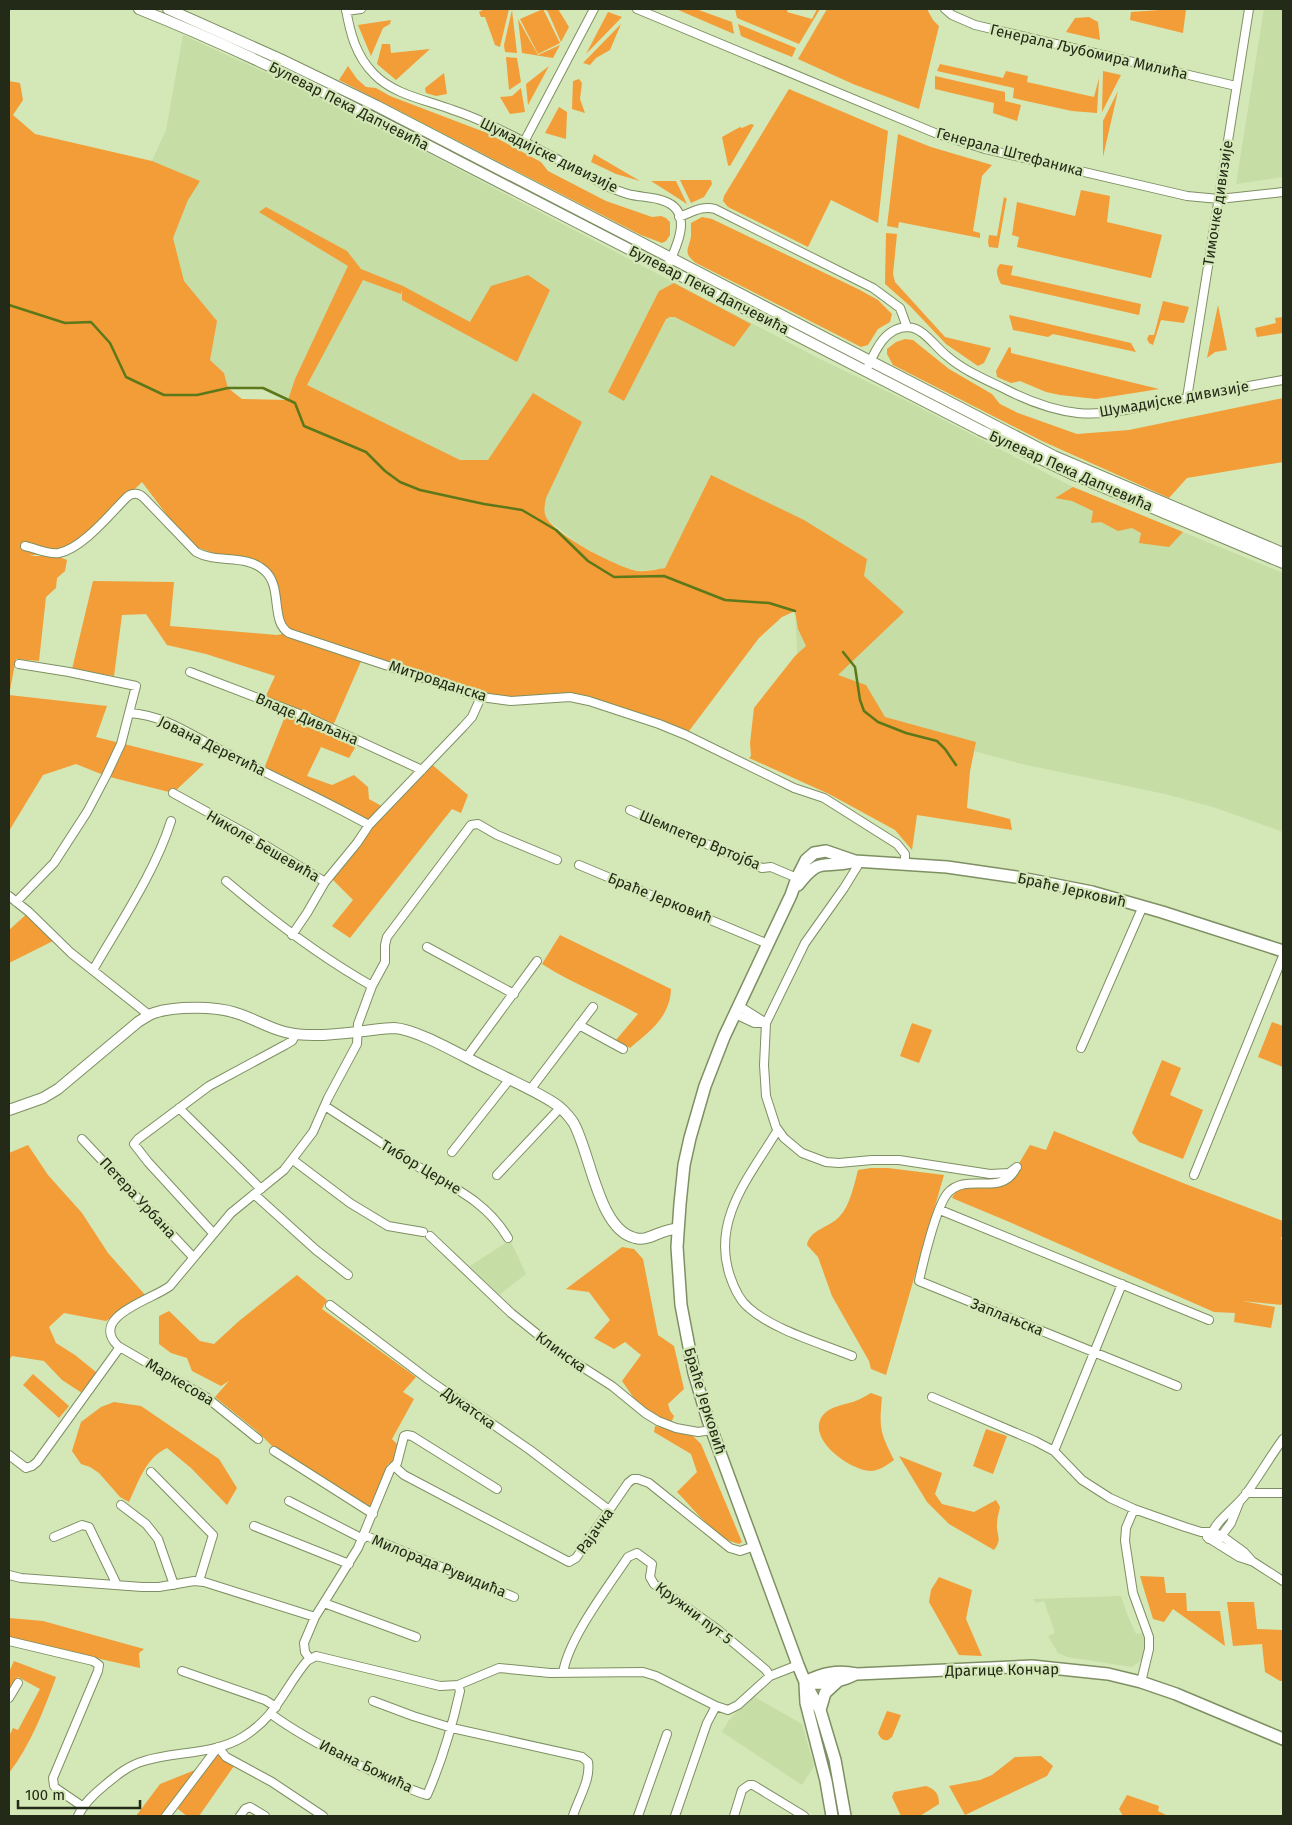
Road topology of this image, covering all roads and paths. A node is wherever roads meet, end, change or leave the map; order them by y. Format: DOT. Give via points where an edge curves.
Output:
graph roads {
  1 [pos="140,9"];
  2 [pos="168,9"];
  3 [pos="361,9"];
  4 [pos="594,9"];
  5 [pos="637,9"];
  6 [pos="945,9"];
  7 [pos="1249,9"];
  8 [pos="346,10"];
  9 [pos="181,20"];
  10 [pos="1236,86"];
  11 [pos="368,102"];
  12 [pos="363,112"];
  13 [pos="524,142"];
  14 [pos="1283,192"];
  15 [pos="1219,199"];
  16 [pos="679,217"];
  17 [pos="671,259"];
  18 [pos="665,268"];
  19 [pos="907,327"];
  20 [pos="868,366"];
  21 [pos="1283,380"];
  22 [pos="1188,398"];
  23 [pos="24,546"];
  24 [pos="1283,552"];
  25 [pos="1283,563"];
  26 [pos="19,664"];
  27 [pos="190,672"];
  28 [pos="481,697"];
  29 [pos="129,713"];
  30 [pos="422,770"];
  31 [pos="173,793"];
  32 [pos="630,810"];
  33 [pos="171,821"];
  34 [pos="369,825"];
  35 [pos="556,860"];
  36 [pos="857,862"];
  37 [pos="905,863"];
  38 [pos="579,865"];
  39 [pos="797,878"];
  40 [pos="226,881"];
  41 [pos="325,882"];
  42 [pos="9,896"];
  43 [pos="791,896"];
  44 [pos="16,902"];
  45 [pos="1143,906"];
  46 [pos="292,935"];
  47 [pos="768,944"];
  48 [pos="427,947"];
  49 [pos="1283,951"];
  50 [pos="1283,956"];
  51 [pos="538,961"];
  52 [pos="93,970"];
  53 [pos="372,986"];
  54 [pos="514,994"];
  55 [pos="593,1007"];
  56 [pos="737,1010"];
  57 [pos="148,1015"];
  58 [pos="766,1023"];
  59 [pos="579,1025"];
  60 [pos="357,1032"];
  61 [pos="296,1034"];
  62 [pos="1081,1048"];
  63 [pos="623,1049"];
  64 [pos="466,1058"];
  65 [pos="509,1080"];
  66 [pos="530,1090"];
  67 [pos="325,1106"];
  68 [pos="179,1108"];
  69 [pos="560,1108"];
  70 [pos="9,1110"];
  71 [pos="777,1131"];
  72 [pos="82,1139"];
  73 [pos="452,1152"];
  74 [pos="293,1160"];
  75 [pos="497,1175"];
  76 [pos="1194,1175"];
  77 [pos="257,1192"];
  78 [pos="940,1210"];
  79 [pos="678,1229"];
  80 [pos="213,1233"];
  81 [pos="508,1238"];
  82 [pos="193,1257"];
  83 [pos="348,1275"];
  84 [pos="1122,1284"];
  85 [pos="330,1305"];
  86 [pos="1209,1320"];
  87 [pos="120,1347"];
  88 [pos="1094,1352"];
  89 [pos="852,1356"];
  90 [pos="1177,1386"];
  91 [pos="932,1397"];
  92 [pos="712,1430"];
  93 [pos="258,1439"];
  94 [pos="1283,1439"];
  95 [pos="274,1451"];
  96 [pos="1054,1451"];
  97 [pos="9,1455"];
  98 [pos="394,1466"];
  99 [pos="151,1472"];
  100 [pos="497,1489"];
  101 [pos="1283,1492"];
  102 [pos="1246,1493"];
  103 [pos="289,1501"];
  104 [pos="1240,1501"];
  105 [pos="121,1504"];
  106 [pos="1134,1509"];
  107 [pos="609,1510"];
  108 [pos="373,1514"];
  109 [pos="254,1526"];
  110 [pos="1222,1536"];
  111 [pos="54,1537"];
  112 [pos="364,1537"];
  113 [pos="1212,1538"];
  114 [pos="755,1546"];
  115 [pos="1252,1561"];
  116 [pos="349,1564"];
  117 [pos="9,1575"];
  118 [pos="199,1581"];
  119 [pos="1283,1581"];
  120 [pos="117,1585"];
  121 [pos="174,1585"];
  122 [pos="514,1597"];
  123 [pos="324,1603"];
  124 [pos="316,1617"];
  125 [pos="416,1637"];
  126 [pos="9,1641"];
  127 [pos="310,1658"];
  128 [pos="798,1665"];
  129 [pos="182,1672"];
  130 [pos="563,1673"];
  131 [pos="770,1676"];
  132 [pos="836,1676"];
  133 [pos="805,1682"];
  134 [pos="1140,1682"];
  135 [pos="18,1683"];
  136 [pos="458,1685"];
  137 [pos="9,1698"];
  138 [pos="373,1701"];
  139 [pos="716,1706"];
  140 [pos="276,1707"];
  141 [pos="820,1710"];
  142 [pos="271,1714"];
  143 [pos="452,1728"];
  144 [pos="667,1734"];
  145 [pos="1283,1739"];
  146 [pos="218,1748"];
  147 [pos="82,1806"];
  148 [pos="78,1816"];
  149 [pos="166,1816"];
  150 [pos="240,1816"];
  151 [pos="265,1816"];
  152 [pos="323,1816"];
  153 [pos="573,1816"];
  154 [pos="638,1816"];
  155 [pos="675,1816"];
  156 [pos="734,1816"];
  157 [pos="804,1816"];
  158 [pos="832,1816"];
  159 [pos="845,1816"];
  1 -- 9 [label="street, Булевар Пека Дапчевића"];
  2 -- 9 [label="street, Булевар Пека Дапчевића"];
  3 -- 8 [label="street"];
  4 -- 13 [label="street"];
  5 -- 15 [label="street, Генерала Штефаника" via="950,138 1167,192"];
  6 -- 10 [label="street, Генерала Љубомира Милића" via="959,19 987,29"];
  7 -- 10 [label="street, Тимочке дивизије"];
  8 -- 13 [label="street, Шумадијске дивизије" via="359,55 378,78 396,89 471,117"];
  9 -- 11 [label="street, Булевар Пека Дапчевића" via="280,59"];
  9 -- 12 [label="street, Булевар Пека Дапчевића"];
  10 -- 15 [label="street, Тимочке дивизије"];
  11 -- 12 [label="street"];
  11 -- 17 [label="street, Булевар Пека Дапчевића"];
  12 -- 18 [label="street, Булевар Пека Дапчевића"];
  13 -- 16 [label="street, Шумадијске дивизије" via="613,189 663,200"];
  14 -- 15 [label="street, Генерала Штефаника"];
  15 -- 22 [label="street, Тимочке дивизије"];
  16 -- 17 [label="street" via="682,230"];
  16 -- 19 [label="street" via="701,208 715,209 873,288 900,308"];
  17 -- 18 [label="street"];
  17 -- 20 [label="street, Булевар Пека Дапчевића"];
  18 -- 20 [label="street, Булевар Пека Дапчевића"];
  19 -- 20 [label="street" via="885,337"];
  19 -- 22 [label="street, Шумадијске дивизије" via="919,330 947,357 964,368 1016,395 1052,408 1098,413"];
  20 -- 24 [label="street, Булевар Пека Дапчевића" via="1054,456"];
  20 -- 25 [label="street, Булевар Пека Дапчевића" via="980,430 1074,475"];
  21 -- 22 [label="street, Шумадијске дивизије"];
  23 -- 28 [label="street, Митровданска" via="52,553 68,549 84,539 127,497 137,494 196,552 253,563 266,571 274,582 280,619 286,632"];
  26 -- 29 [label="street" via="136,686"];
  27 -- 30 [label="street, Владе Дивљана" via="307,717"];
  28 -- 30 [label="street" via="472,717"];
  28 -- 37 [label="street, Митровданска" via="511,701 570,697 668,728 836,805 897,844 904,851"];
  29 -- 34 [label="street, Јована Деретића" via="152,716 176,726"];
  29 -- 44 [label="street" via="121,744 87,812 54,863"];
  30 -- 34 [label="street"];
  31 -- 41 [label="street, Николе Бешевића"];
  32 -- 39 [label="street, Шемпетер Вртојба" via="747,862 762,868 771,867"];
  33 -- 52 [label="street" via="156,860"];
  34 -- 41 [label="street"];
  35 -- 53 [label="street" via="473,824 387,937 385,962"];
  36 -- 37 [label="main road, Браће Јерковић"];
  36 -- 39 [label="main road, Браће Јерковић" via="820,851 808,857"];
  36 -- 43 [label="main road, Браће Јерковић" via="816,866"];
  36 -- 58 [label="street" via="844,888 805,943"];
  37 -- 45 [label="main road, Браће Јерковић" via="1016,877"];
  38 -- 47 [label="street, Браће Јерковић"];
  39 -- 43 [label="main road, Браће Јерковић"];
  40 -- 46 [label="street"];
  41 -- 46 [label="street, Николе Бешевића"];
  42 -- 44 [label="street"];
  43 -- 47 [label="main road, Браће Јерковић"];
  44 -- 52 [label="street"];
  45 -- 49 [label="main road, Браће Јерковић"];
  45 -- 62 [label="street"];
  46 -- 53 [label="street"];
  47 -- 56 [label="main road, Браће Јерковић"];
  48 -- 54 [label="street"];
  50 -- 76 [label="street"];
  51 -- 54 [label="street"];
  52 -- 57 [label="street"];
  53 -- 60 [label="street"];
  54 -- 64 [label="street"];
  55 -- 59 [label="street"];
  56 -- 58 [label="street" via="754,1023"];
  56 -- 79 [label="main road, Браће Јерковић" via="705,1086 690,1138"];
  57 -- 61 [label="street" via="160,1011 220,1008"];
  57 -- 70 [label="street" via="58,1089"];
  58 -- 71 [label="street" via="766,1096"];
  59 -- 63 [label="street"];
  59 -- 66 [label="street"];
  60 -- 61 [label="street"];
  60 -- 64 [label="street" via="401,1029"];
  60 -- 67 [label="street" via="357,1044"];
  61 -- 68 [label="street" via="292,1041 209,1086"];
  64 -- 65 [label="street"];
  65 -- 66 [label="street"];
  65 -- 73 [label="street"];
  66 -- 69 [label="street"];
  67 -- 74 [label="street" via="313,1132"];
  67 -- 81 [label="street, Тибор Церне" via="470,1197 491,1215"];
  68 -- 77 [label="street"];
  68 -- 80 [label="street" via="138,1139 134,1147"];
  69 -- 75 [label="street"];
  69 -- 79 [label="street" via="573,1124 597,1190 618,1230 642,1239 665,1230"];
  71 -- 78 [label="street" via="802,1153 826,1162 899,1160 990,1174 1008,1173 1017,1167 1004,1182 974,1182 952,1190 946,1195"];
  71 -- 89 [label="street" via="730,1210 724,1248 728,1272 739,1298 756,1314 774,1325"];
  72 -- 82 [label="street, Петера Урбана"];
  74 -- 77 [label="street"];
  74 -- 92 [label="street, Клинска" via="350,1203 388,1226 426,1234 511,1314 645,1413 676,1428 698,1432"];
  77 -- 80 [label="street" via="234,1210"];
  77 -- 83 [label="street" via="316,1250"];
  78 -- 84 [label="street"];
  78 -- 88 [label="street, Заплањска" via="919,1281"];
  79 -- 92 [label="main road, Браће Јерковић" via="678,1271 686,1337"];
  80 -- 82 [label="street"];
  82 -- 87 [label="street" via="165,1290 119,1314 111,1330"];
  84 -- 86 [label="street"];
  84 -- 88 [label="street"];
  85 -- 107 [label="street, Дукатска"];
  87 -- 93 [label="street, Маркесова" via="206,1397"];
  87 -- 97 [label="street" via="38,1462 26,1468"];
  88 -- 90 [label="street, Заплањска"];
  88 -- 96 [label="street"];
  91 -- 96 [label="street"];
  92 -- 114 [label="main road, Браће Јерковић"];
  94 -- 102 [label="street"];
  95 -- 108 [label="street"];
  96 -- 106 [label="street" via="1082,1480"];
  98 -- 100 [label="street" via="403,1438 410,1435"];
  98 -- 107 [label="street, Рајачка" via="404,1475 568,1562 576,1558"];
  98 -- 108 [label="street"];
  99 -- 118 [label="street" via="213,1535"];
  101 -- 102 [label="street"];
  102 -- 104 [label="street"];
  103 -- 112 [label="street, Милорада Рувидића"];
  104 -- 110 [label="street"];
  104 -- 113 [label="street" via="1221,1519"];
  105 -- 121 [label="street" via="146,1524 158,1539"];
  106 -- 113 [label="street"];
  106 -- 134 [label="street" via="1124,1534 1134,1600 1149,1637"];
  107 -- 114 [label="street, Рајачка" via="628,1482 644,1480 730,1548 740,1551"];
  108 -- 112 [label="street"];
  109 -- 116 [label="street"];
  110 -- 113 [label="street"];
  110 -- 115 [label="street"];
  111 -- 120 [label="street" via="82,1525 88,1527"];
  112 -- 116 [label="street"];
  112 -- 122 [label="street, Милорада Рувидића"];
  113 -- 115 [label="street" via="1239,1557"];
  114 -- 128 [label="main road, Браће Јерковић"];
  115 -- 119 [label="street"];
  116 -- 123 [label="street"];
  117 -- 120 [label="street"];
  118 -- 121 [label="street"];
  118 -- 124 [label="street"];
  120 -- 121 [label="street"];
  123 -- 124 [label="street"];
  123 -- 125 [label="street"];
  124 -- 127 [label="street" via="304,1643"];
  126 -- 147 [label="street" via="100,1665 53,1778 57,1789"];
  127 -- 136 [label="street" via="321,1656 435,1686"];
  127 -- 140 [label="street"];
  128 -- 131 [label="street"];
  128 -- 132 [label="main road"];
  128 -- 133 [label="main road, Браће Јерковић"];
  129 -- 140 [label="street"];
  130 -- 131 [label="street, Кружни пут 5" via="571,1647 591,1613 628,1557 637,1553 650,1562 652,1582 717,1629"];
  130 -- 136 [label="street" via="499,1668"];
  130 -- 139 [label="street" via="643,1672"];
  131 -- 139 [label="street" via="735,1707 728,1710"];
  132 -- 133 [label="main road, Драгице Кончар" via="820,1675"];
  132 -- 134 [label="main road, Драгице Кончар" via="1032,1666 1079,1670"];
  132 -- 141 [label="main road" via="825,1693"];
  133 -- 141 [label="main road"];
  133 -- 158 [label="main road" via="806,1703"];
  134 -- 145 [label="main road, Драгице Кончар"];
  135 -- 137 [label="street"];
  136 -- 143 [label="street, Ивана Божића" via="460,1690"];
  138 -- 143 [label="street"];
  139 -- 155 [label="street"];
  140 -- 142 [label="street"];
  141 -- 159 [label="main road" via="835,1760"];
  142 -- 143 [label="street, Ивана Божића" via="350,1761 427,1795"];
  142 -- 146 [label="street" via="242,1737"];
  143 -- 153 [label="street" via="582,1757 588,1762 588,1770"];
  144 -- 154 [label="street"];
  146 -- 147 [label="street" via="138,1763 117,1775"];
  146 -- 149 [label="street"];
  146 -- 152 [label="street"];
  147 -- 148 [label="street"];
  150 -- 151 [label="street" via="251,1806"];
  156 -- 157 [label="street" via="742,1790 753,1785"];
}
